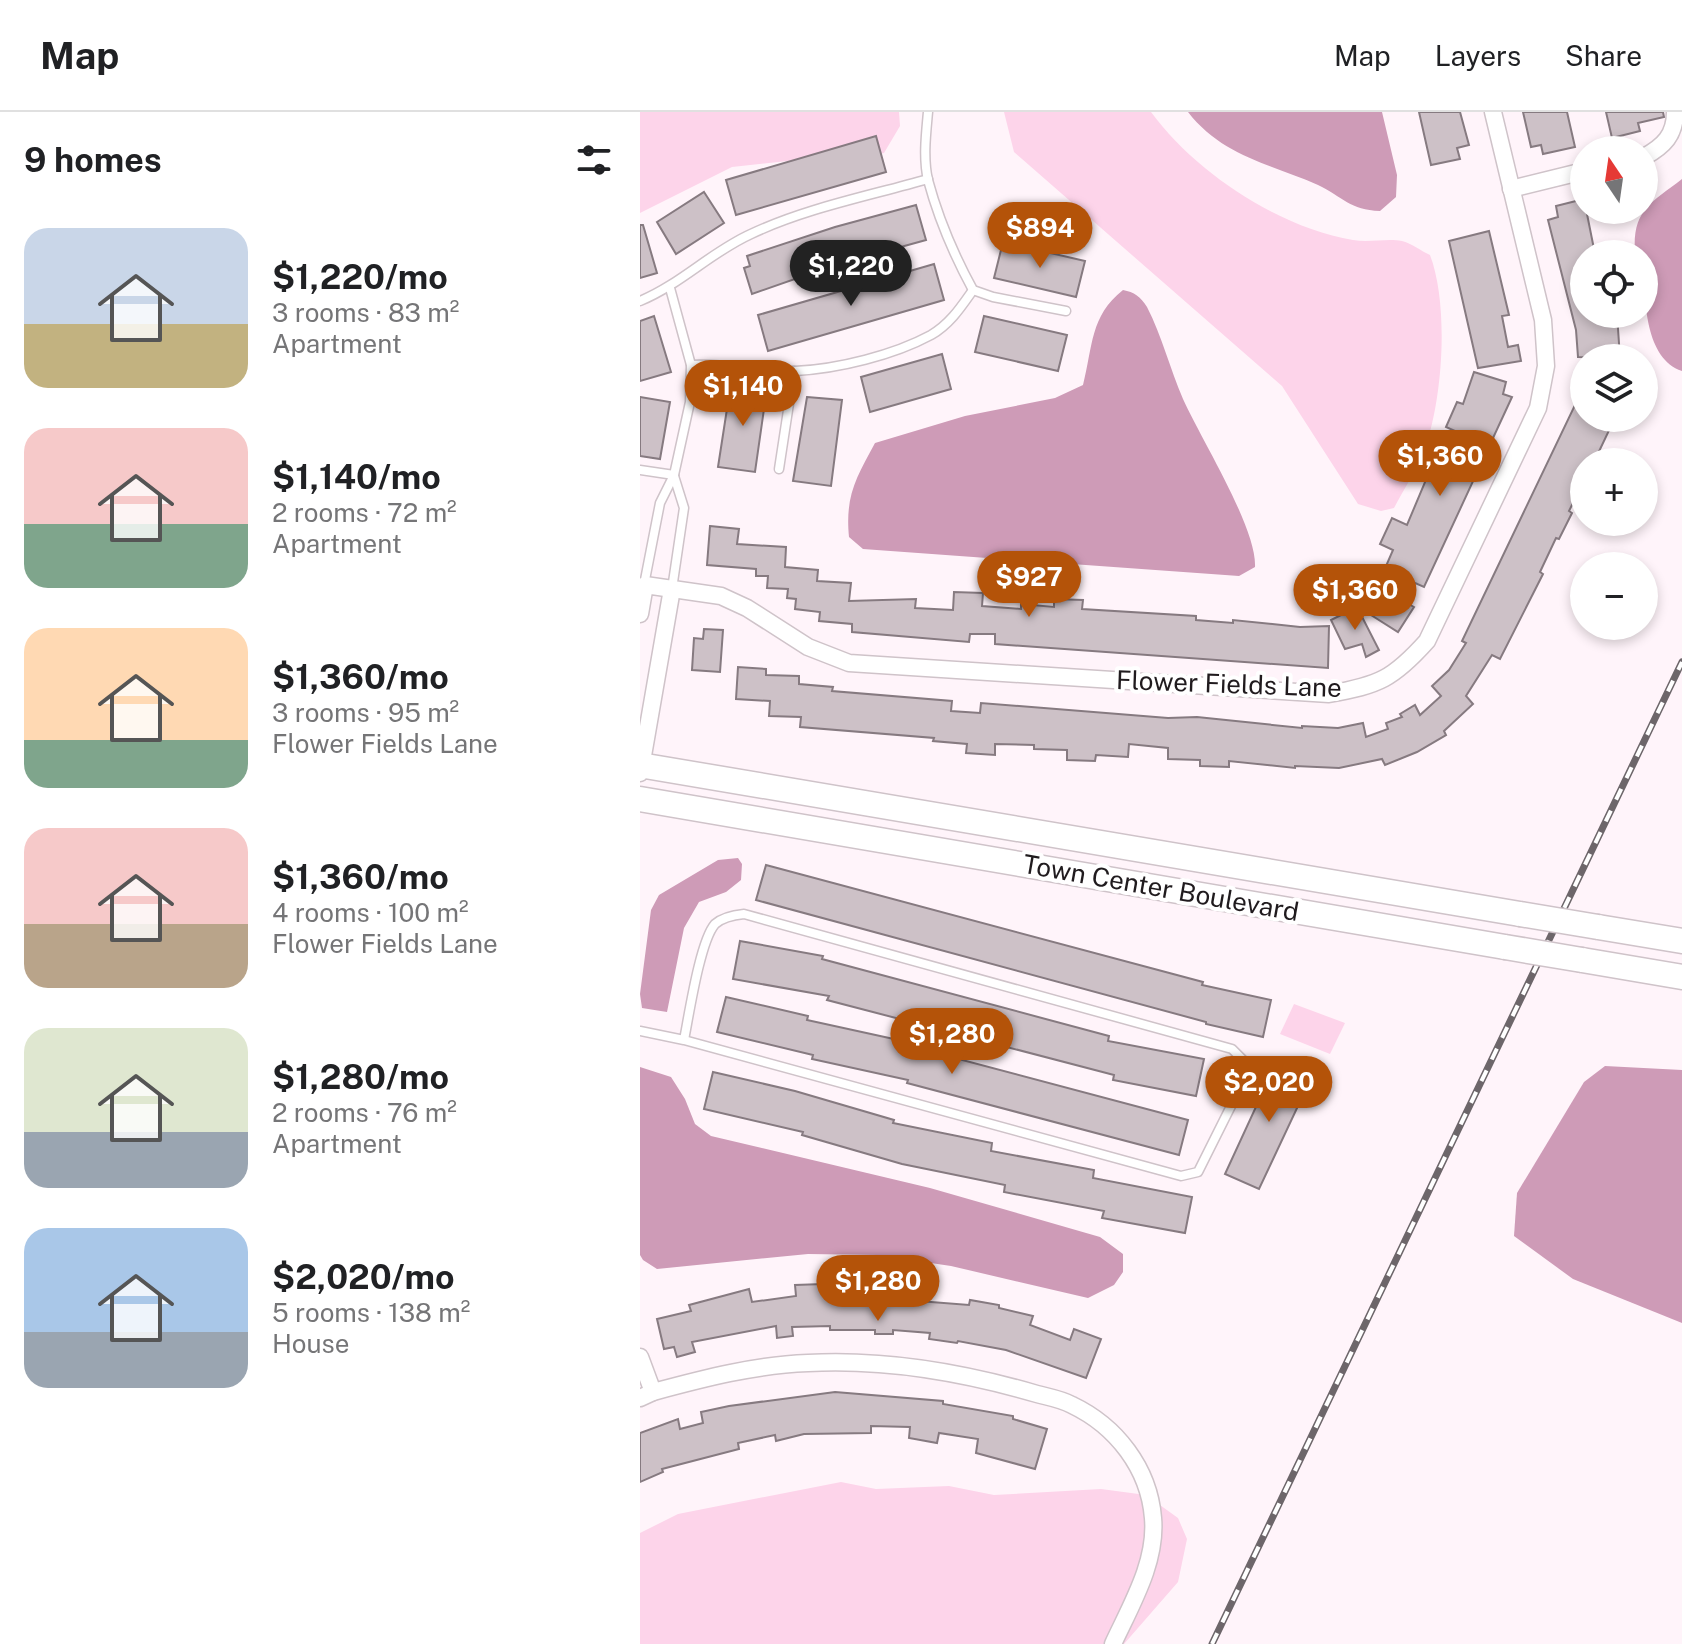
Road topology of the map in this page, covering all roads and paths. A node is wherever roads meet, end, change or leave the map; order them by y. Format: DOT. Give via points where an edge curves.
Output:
graph roads {
  1 [pos="928,112"];
  2 [pos="1493,112"];
  3 [pos="1675,112"];
  4 [pos="1658,149"];
  5 [pos="1570,174"];
  6 [pos="928,179"];
  7 [pos="1511,189"];
  8 [pos="670,288"];
  9 [pos="973,290"];
  10 [pos="640,301"];
  11 [pos="1066,311"];
  12 [pos="691,365"];
  13 [pos="794,371"];
  14 [pos="779,469"];
  15 [pos="640,470"];
  16 [pos="674,475"];
  17 [pos="642,584"];
  18 [pos="672,589"];
  19 [pos="640,614"];
  20 [pos="641,768"];
  21 [pos="640,799"];
  22 [pos="1682,941"];
  23 [pos="1682,977"];
  24 [pos="640,1031"];
  25 [pos="684,1040"];
  26 [pos="640,1357"];
  27 [pos="646,1395"];
  28 [pos="1113,1644"];
  1 -- 6 [label="lane"];
  2 -- 7 [label="street, Flower Fields Lane"];
  3 -- 4 [label="street" via="1675,129"];
  5 -- 7 [label="street"];
  6 -- 8 [label="lane" via="749,234"];
  6 -- 9 [label="lane"];
  7 -- 18 [label="street, Flower Fields Lane" via="1543,320 1546,366 1538,408 1427,641 1401,669 1370,687 1329,694 849,663 808,647 721,596"];
  8 -- 10 [label="lane"];
  8 -- 12 [label="lane"];
  9 -- 11 [label="lane"];
  9 -- 13 [label="lane" via="955,316 932,334 857,362"];
  12 -- 13 [label="lane"];
  12 -- 16 [label="lane" via="690,402"];
  13 -- 14 [label="lane"];
  15 -- 16 [label="lane"];
  16 -- 17 [label="lane" via="660,503"];
  16 -- 18 [label="lane" via="684,508"];
  17 -- 18 [label="street, Flower Fields Lane"];
  17 -- 19 [label="street"];
  18 -- 20 [label="street"];
  20 -- 22 [label="main road, Town Center Boulevard, bridge"];
  21 -- 23 [label="main road, Town Center Boulevard, bridge"];
  24 -- 25 [label="lane"];
  25 -- 25 [label="lane" via="1181,1176 1198,1172 1246,1076 1246,1063 1232,1049 744,914 716,924 706,939"];
  26 -- 27 [label="street"];
  27 -- 28 [label="street" via="739,1370 810,1362 899,1367 998,1383 1072,1404 1109,1430 1136,1460 1153,1518 1152,1548"];
}
